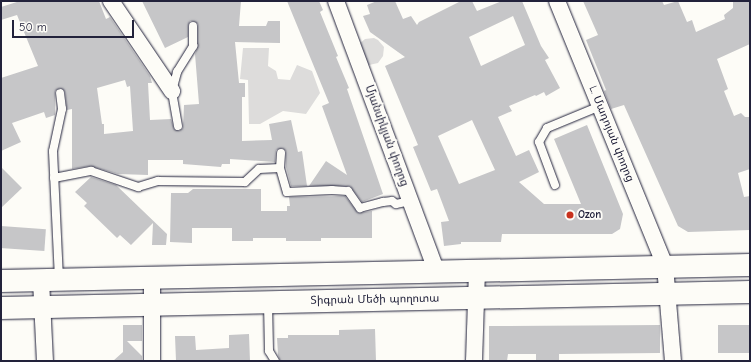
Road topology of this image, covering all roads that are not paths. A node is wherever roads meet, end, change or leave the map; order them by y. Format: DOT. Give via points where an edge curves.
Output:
graph roads {
  1 [pos="111,1"];
  2 [pos="336,1"];
  3 [pos="557,1"];
  4 [pos="193,26"];
  5 [pos="172,91"];
  6 [pos="60,93"];
  7 [pos="600,106"];
  8 [pos="178,126"];
  9 [pos="281,153"];
  10 [pos="280,168"];
  11 [pos="54,178"];
  12 [pos="555,185"];
  13 [pos="410,201"];
  14 [pos="750,265"];
  15 [pos="665,266"];
  16 [pos="477,271"];
  17 [pos="436,272"];
  18 [pos="152,278"];
  19 [pos="50,280"];
  20 [pos="1,281"];
  21 [pos="750,292"];
  22 [pos="666,293"];
  23 [pos="475,297"];
  24 [pos="268,302"];
  25 [pos="152,304"];
  26 [pos="42,307"];
  27 [pos="1,308"];
  28 [pos="272,359"];
  29 [pos="45,361"];
  30 [pos="152,361"];
  31 [pos="474,361"];
  32 [pos="673,361"];
  1 -- 5 [label="street"];
  2 -- 13 [label="street, Մյանսիկյան փողոց"];
  3 -- 7 [label="street, L. Մադոյան փողոց"];
  4 -- 5 [label="lane" via="193,46 177,72"];
  5 -- 8 [label="lane"];
  6 -- 11 [label="lane" via="62,109 53,151"];
  7 -- 12 [label="lane" via="547,128 539,142"];
  7 -- 15 [label="street, L. Մադոյան փողոց"];
  9 -- 10 [label="lane"];
  10 -- 11 [label="lane" via="259,169 245,182 158,180 138,187 91,171"];
  10 -- 13 [label="lane" via="287,192 348,191 360,208 383,202 392,201 396,204"];
  11 -- 19 [label="lane"];
  13 -- 17 [label="street, Մյանսիկյան փողոց"];
  14 -- 15 [label="main road"];
  15 -- 16 [label="main road"];
  15 -- 22 [label="street, L. Մադոյան փողոց"];
  16 -- 17 [label="main road"];
  16 -- 23 [label="street"];
  17 -- 18 [label="main road"];
  18 -- 19 [label="main road"];
  18 -- 25 [label="street"];
  19 -- 20 [label="main road"];
  19 -- 26 [label="street"];
  21 -- 22 [label="main road, Տիգրան Մեծի պողոտա"];
  22 -- 23 [label="main road, Տիգրան Մեծի պողոտա"];
  22 -- 32 [label="street, L. Մադոյան փողոց"];
  23 -- 24 [label="main road, Տիգրան Մեծի պողոտա"];
  23 -- 31 [label="street"];
  24 -- 25 [label="main road, Տիգրան Մեծի պողոտա"];
  24 -- 28 [label="lane" via="269,351"];
  25 -- 26 [label="main road, Տիգրան Մեծի պողոտա"];
  25 -- 30 [label="street"];
  26 -- 27 [label="main road, Տիգրան Մեծի պողոտա"];
  26 -- 29 [label="street"];
}
